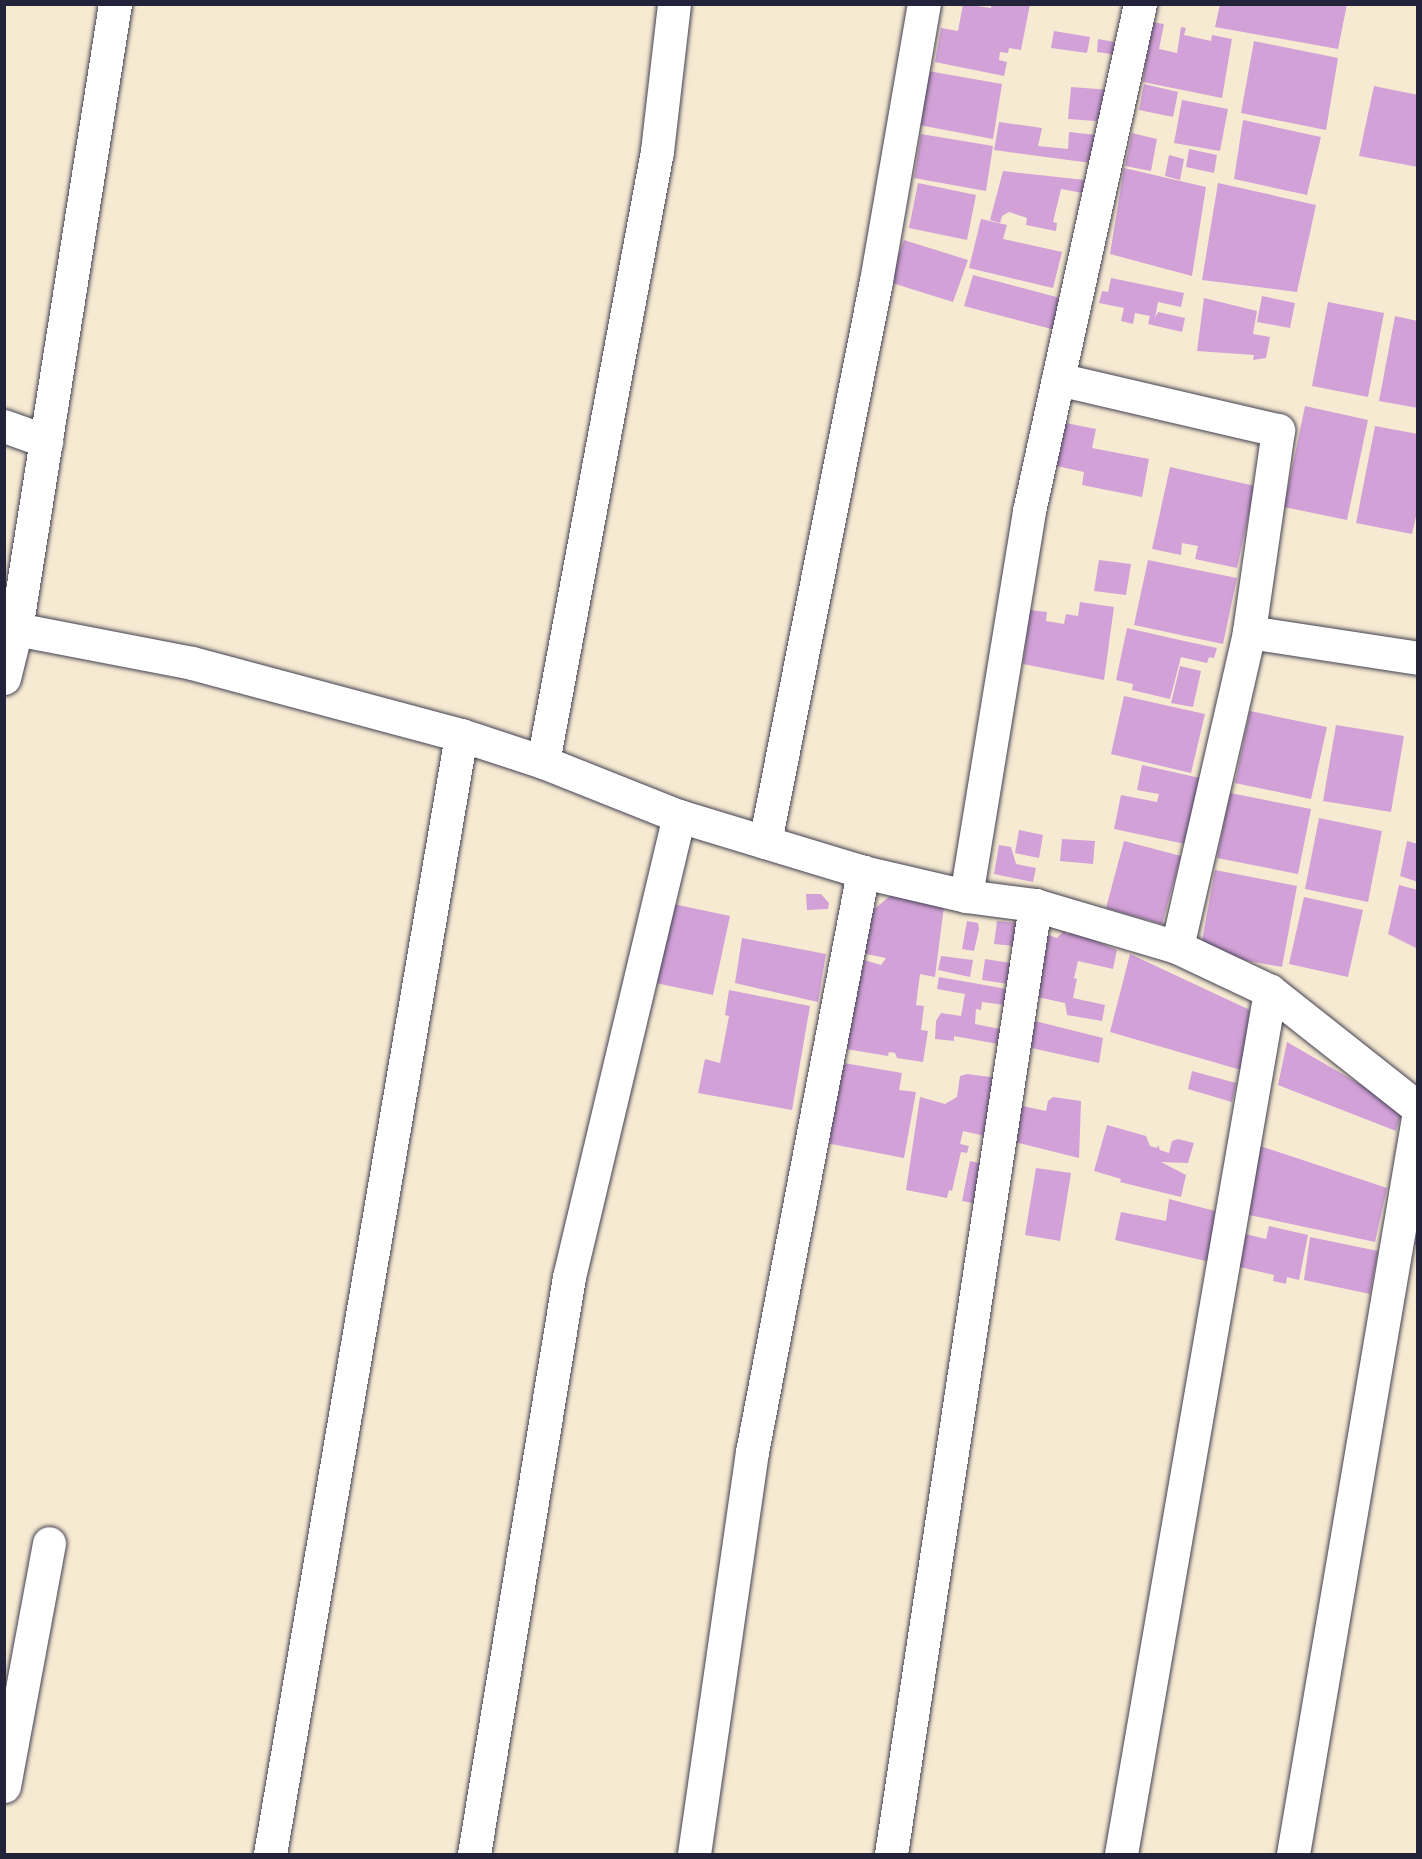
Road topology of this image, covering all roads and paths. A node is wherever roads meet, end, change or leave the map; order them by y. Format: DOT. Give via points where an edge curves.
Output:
graph roads {
  1 [pos="115,4"];
  2 [pos="674,4"];
  3 [pos="924,4"];
  4 [pos="1140,4"];
  5 [pos="1058,379"];
  6 [pos="4,426"];
  7 [pos="46,441"];
  8 [pos="16,629"];
  9 [pos="1249,632"];
  10 [pos="1418,658"];
  11 [pos="4,678"];
  12 [pos="461,735"];
  13 [pos="543,762"];
  14 [pos="679,816"];
  15 [pos="765,842"];
  16 [pos="863,872"];
  17 [pos="966,896"];
  18 [pos="1035,905"];
  19 [pos="1177,947"];
  20 [pos="1270,991"];
  21 [pos="1418,1108"];
  22 [pos="1418,1117"];
  23 [pos="49,1543"];
  24 [pos="4,1786"];
  25 [pos="270,1854"];
  26 [pos="474,1854"];
  27 [pos="694,1854"];
  28 [pos="891,1854"];
  29 [pos="1120,1854"];
  30 [pos="1293,1854"];
  1 -- 7 [label="street"];
  2 -- 13 [label="street" via="657,151"];
  3 -- 15 [label="street" via="876,281"];
  4 -- 5 [label="street"];
  5 -- 9 [label="street" via="1278,430"];
  5 -- 17 [label="street" via="1029,511"];
  6 -- 7 [label="street"];
  7 -- 8 [label="street"];
  8 -- 11 [label="street"];
  8 -- 12 [label="street" via="192,663"];
  9 -- 10 [label="street"];
  9 -- 19 [label="street"];
  12 -- 13 [label="street"];
  12 -- 25 [label="street"];
  13 -- 14 [label="street"];
  14 -- 15 [label="street"];
  14 -- 26 [label="street" via="569,1277"];
  15 -- 16 [label="street"];
  16 -- 17 [label="street"];
  16 -- 27 [label="street" via="752,1452"];
  17 -- 18 [label="street"];
  18 -- 19 [label="street"];
  18 -- 28 [label="street"];
  19 -- 20 [label="street"];
  20 -- 21 [label="street"];
  20 -- 29 [label="street"];
  22 -- 30 [label="street"];
  23 -- 24 [label="street"];
}
